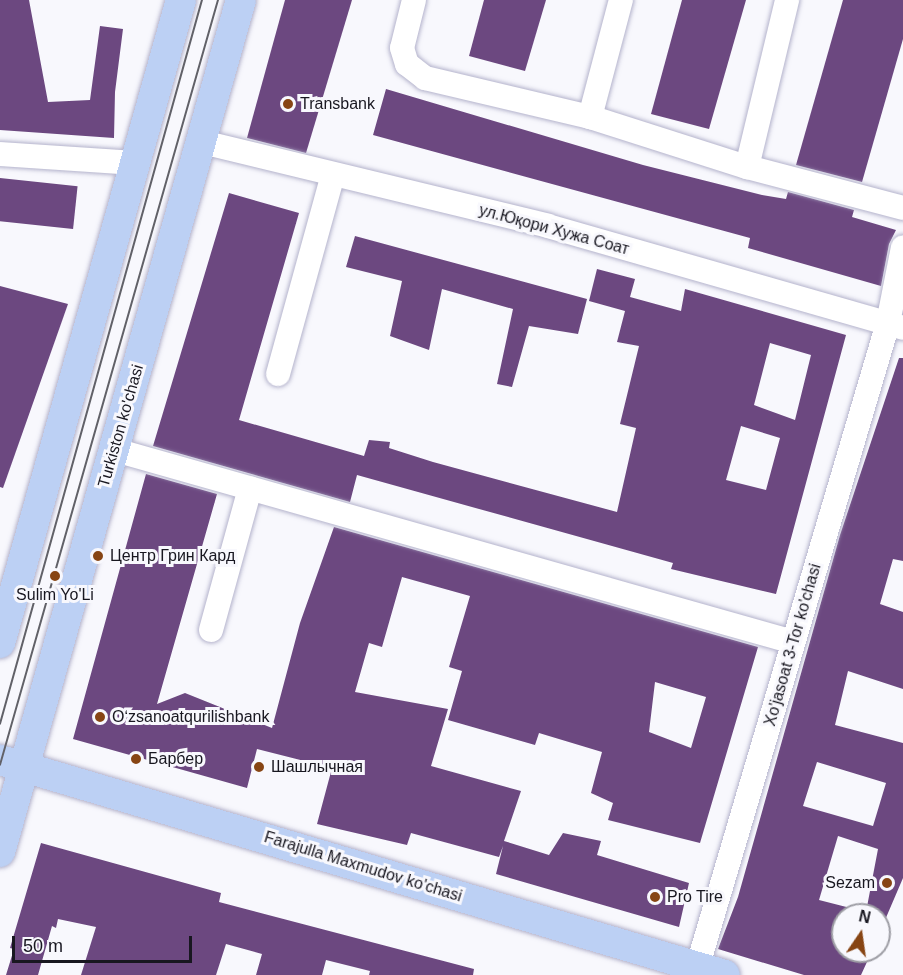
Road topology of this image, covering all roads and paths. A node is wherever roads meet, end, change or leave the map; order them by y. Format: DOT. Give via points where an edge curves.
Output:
graph roads {
  1 [pos="181,0"];
  2 [pos="241,0"];
  3 [pos="414,0"];
  4 [pos="621,0"];
  5 [pos="787,0"];
  6 [pos="590,117"];
  7 [pos="202,142"];
  8 [pos="0,154"];
  9 [pos="135,163"];
  10 [pos="747,167"];
  11 [pos="333,175"];
  12 [pos="903,208"];
  13 [pos="903,247"];
  14 [pos="896,326"];
  15 [pos="278,374"];
  16 [pos="115,450"];
  17 [pos="250,489"];
  18 [pos="211,630"];
  19 [pos="793,642"];
  20 [pos="0,643"];
  21 [pos="12,763"];
  22 [pos="0,852"];
  23 [pos="706,972"];
  1 -- 9 [label="main road"];
  2 -- 7 [label="main road, Turkiston ko'chasi"];
  3 -- 6 [label="street" via="402,48 407,64 425,78"];
  4 -- 6 [label="street"];
  5 -- 10 [label="street"];
  6 -- 10 [label="street"];
  7 -- 11 [label="street, ул.Юқори Хужа Соат"];
  7 -- 16 [label="main road, Turkiston ko'chasi"];
  8 -- 9 [label="street"];
  9 -- 20 [label="main road"];
  10 -- 12 [label="street"];
  11 -- 14 [label="street, ул.Юқори Хужа Соат" via="548,226"];
  11 -- 15 [label="street"];
  13 -- 14 [label="street, Xo'jasoat 3-Tor ko'chasi"];
  14 -- 19 [label="street, Xo'jasoat 3-Tor ko'chasi"];
  16 -- 17 [label="street"];
  16 -- 21 [label="main road, Turkiston ko'chasi"];
  17 -- 18 [label="street"];
  17 -- 19 [label="street"];
  19 -- 23 [label="street, Xo'jasoat 3-Tor ko'chasi"];
  21 -- 22 [label="main road, Turkiston ko'chasi"];
  21 -- 23 [label="main road, Farajulla Maxmudov ko'chasi"];
}
